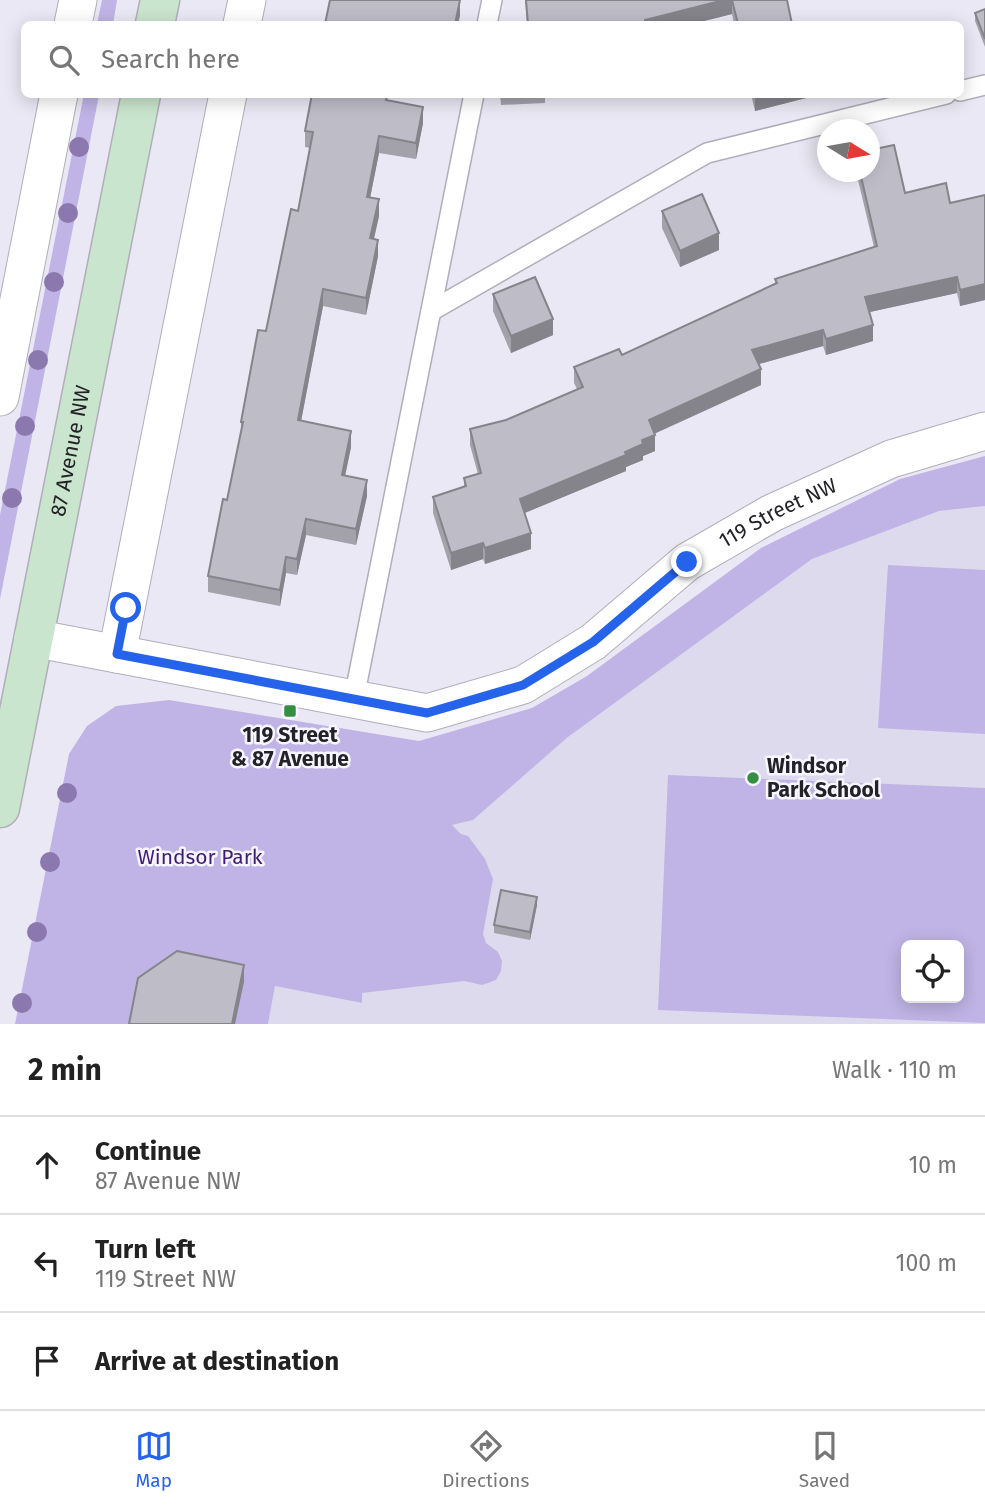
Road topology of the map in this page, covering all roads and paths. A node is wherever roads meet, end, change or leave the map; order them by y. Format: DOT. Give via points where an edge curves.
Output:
graph roads {
  1 [pos="78,0"];
  2 [pos="160,0"];
  3 [pos="247,0"];
  4 [pos="492,0"];
  5 [pos="74,21"];
  6 [pos="156,21"];
  7 [pos="243,21"];
  8 [pos="488,21"];
  9 [pos="985,85"];
  10 [pos="964,90"];
  11 [pos="58,98"];
  12 [pos="140,98"];
  13 [pos="227,98"];
  14 [pos="473,98"];
  15 [pos="930,98"];
  16 [pos="431,311"];
  17 [pos="0,397"];
  18 [pos="985,431"];
  19 [pos="33,638"];
  20 [pos="117,654"];
  21 [pos="354,698"];
  22 [pos="0,808"];
  1 -- 5 [label="street"];
  2 -- 6 [label="main road"];
  3 -- 7 [label="street"];
  4 -- 8 [label="lane"];
  9 -- 10 [label="lane"];
  11 -- 17 [label="street"];
  12 -- 19 [label="main road, 87 Avenue NW"];
  13 -- 20 [label="street"];
  14 -- 16 [label="lane"];
  15 -- 16 [label="lane" via="707,153"];
  16 -- 21 [label="lane"];
  18 -- 21 [label="street, 119 Street NW" via="891,459 772,513 687,562 593,642 523,685 427,713"];
  19 -- 20 [label="street, 119 Street NW"];
  19 -- 22 [label="main road, 87 Avenue NW"];
  20 -- 21 [label="street, 119 Street NW"];
}
